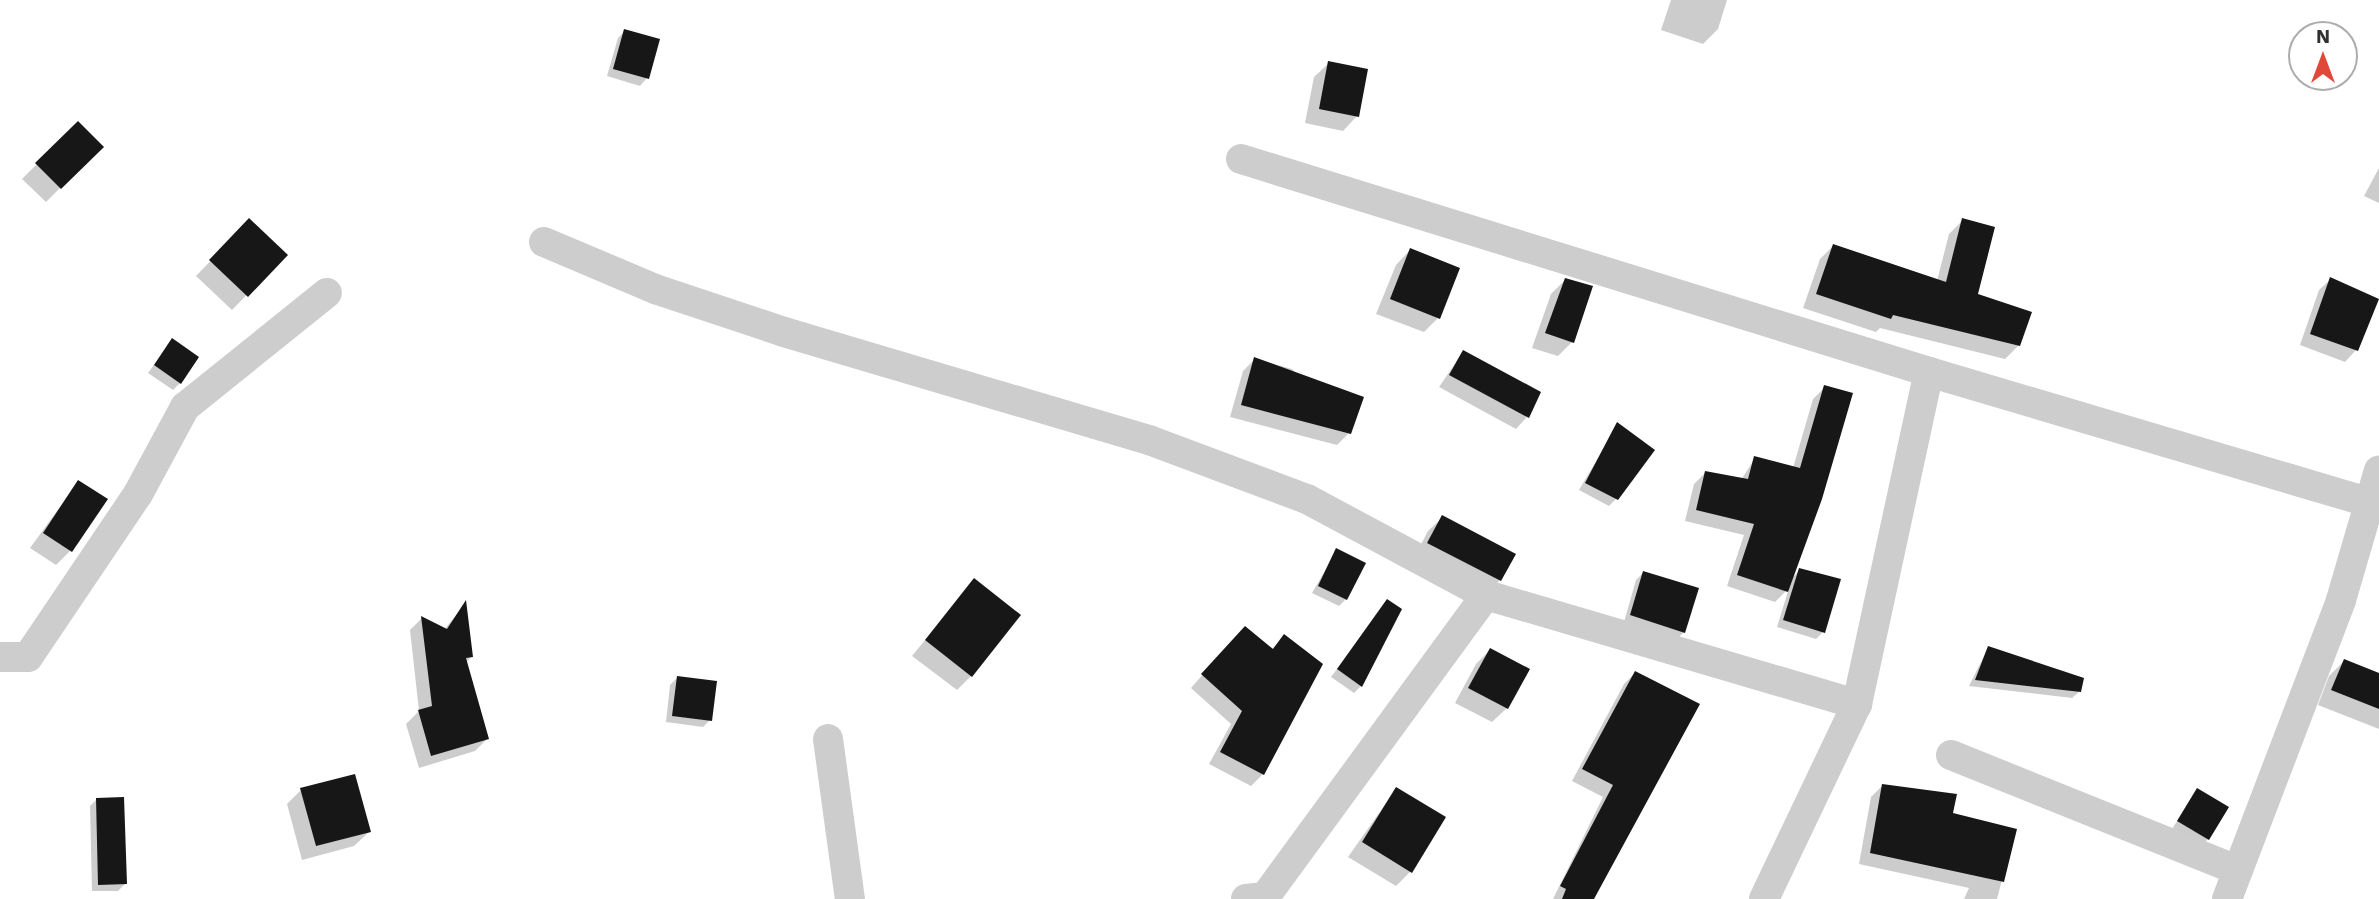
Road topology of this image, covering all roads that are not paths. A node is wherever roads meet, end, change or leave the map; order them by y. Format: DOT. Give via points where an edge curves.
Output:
graph roads {
  1 [pos="1241,159"];
  2 [pos="544,242"];
  3 [pos="327,293"];
  4 [pos="1929,372"];
  5 [pos="2379,470"];
  6 [pos="2374,503"];
  7 [pos="1486,595"];
  8 [pos="0,657"];
  9 [pos="1857,704"];
  10 [pos="828,739"];
  11 [pos="1951,755"];
  12 [pos="2237,870"];
  13 [pos="1259,898"];
  14 [pos="850,899"];
  15 [pos="1764,899"];
  16 [pos="2227,899"];
  1 -- 4 [label="street"];
  2 -- 7 [label="street" via="655,289 771,328 1185,453 1307,499"];
  3 -- 8 [label="street" via="186,407 138,494 28,657"];
  4 -- 6 [label="street"];
  4 -- 9 [label="street"];
  5 -- 6 [label="street"];
  6 -- 12 [label="street"];
  7 -- 9 [label="street"];
  7 -- 13 [label="street"];
  9 -- 15 [label="street"];
  10 -- 14 [label="street"];
  11 -- 12 [label="street"];
  12 -- 16 [label="street"];
}
